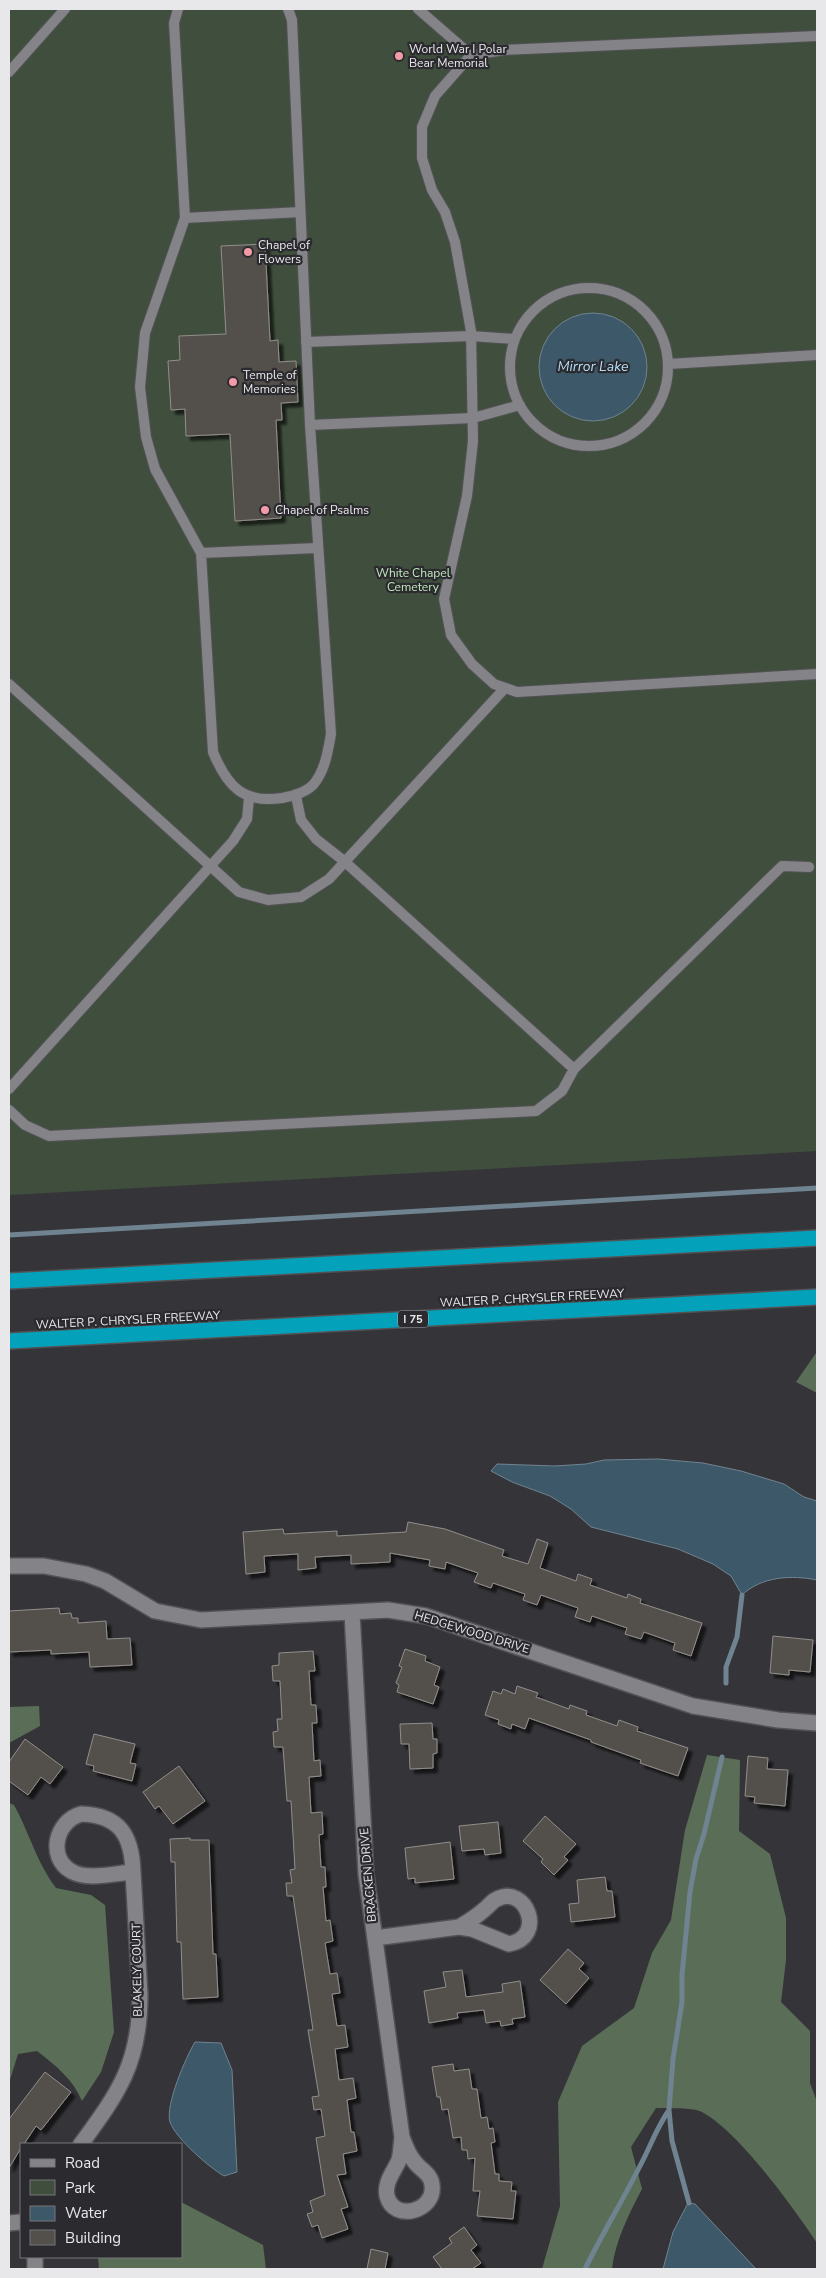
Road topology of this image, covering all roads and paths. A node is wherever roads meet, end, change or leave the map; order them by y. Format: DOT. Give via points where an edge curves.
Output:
graph roads {
  1 [pos="65,9"];
  2 [pos="178,9"];
  3 [pos="288,9"];
  4 [pos="418,9"];
  5 [pos="817,36"];
  6 [pos="471,54"];
  7 [pos="9,72"];
  8 [pos="300,212"];
  9 [pos="185,218"];
  10 [pos="471,336"];
  11 [pos="515,339"];
  12 [pos="306,342"];
  13 [pos="817,355"];
  14 [pos="669,364"];
  15 [pos="520,405"];
  16 [pos="472,418"];
  17 [pos="310,425"];
  18 [pos="317,548"];
  19 [pos="201,554"];
  20 [pos="817,674"];
  21 [pos="9,684"];
  22 [pos="504,688"];
  23 [pos="296,796"];
  24 [pos="249,798"];
  25 [pos="344,861"];
  26 [pos="210,867"];
  27 [pos="809,868"];
  28 [pos="574,1070"];
  29 [pos="9,1089"];
  30 [pos="9,1110"];
  31 [pos="817,1238"];
  32 [pos="9,1280"];
  33 [pos="817,1297"];
  34 [pos="9,1341"];
  35 [pos="9,1566"];
  36 [pos="352,1612"];
  37 [pos="817,1723"];
  38 [pos="133,1872"];
  39 [pos="459,1927"];
  40 [pos="375,1938"];
  41 [pos="402,2137"];
  42 [pos="82,2143"];
  1 -- 7 [label="lane"];
  2 -- 9 [label="lane" via="174,24"];
  3 -- 8 [label="lane" via="292,20"];
  4 -- 6 [label="lane"];
  5 -- 6 [label="lane"];
  6 -- 10 [label="lane" via="435,96 422,127 422,158 455,242"];
  8 -- 9 [label="lane"];
  8 -- 12 [label="lane"];
  9 -- 19 [label="lane" via="144,333 140,387 146,437 155,469"];
  10 -- 11 [label="lane"];
  10 -- 12 [label="lane"];
  10 -- 16 [label="lane"];
  11 -- 14 [label="lane" via="531,314 548,300 567,291 605,290 622,295 650,316 660,331"];
  11 -- 15 [label="lane" via="510,374"];
  12 -- 17 [label="lane"];
  13 -- 14 [label="lane"];
  14 -- 15 [label="lane" via="665,393 656,411 629,437 607,445 590,447 556,440 538,428"];
  15 -- 16 [label="lane"];
  16 -- 17 [label="lane"];
  16 -- 22 [label="lane" via="474,441 467,496 444,599 451,635 472,664 494,684"];
  17 -- 18 [label="lane"];
  18 -- 19 [label="lane"];
  18 -- 23 [label="lane" via="331,734 326,760 313,785"];
  19 -- 24 [label="lane" via="213,752 222,775"];
  20 -- 22 [label="lane" via="517,692"];
  21 -- 26 [label="lane"];
  22 -- 25 [label="lane"];
  23 -- 24 [label="lane" via="272,800"];
  23 -- 25 [label="lane" via="301,820 316,839"];
  24 -- 26 [label="lane" via="246,819 233,841"];
  25 -- 26 [label="lane" via="329,879 300,897 268,900 239,892"];
  25 -- 28 [label="lane"];
  26 -- 29 [label="lane"];
  27 -- 28 [label="lane" via="782,866"];
  28 -- 30 [label="lane" via="562,1091 536,1111 49,1136 25,1125"];
  31 -- 32 [label="highway"];
  33 -- 34 [label="highway, WALTER P. CHRYSLER FREEWAY / I 75"];
  35 -- 36 [label="street, HEDGEWOOD DRIVE" via="44,1566 86,1574 105,1581 155,1611 201,1620"];
  36 -- 37 [label="street, HEDGEWOOD DRIVE" via="388,1610 426,1616 694,1706 718,1712"];
  36 -- 40 [label="street, BRACKEN DRIVE" via="366,1874"];
  38 -- 38 [label="street, BLAKELY COURT" via="128,1840 114,1823 102,1816 81,1814 64,1823 57,1843 64,1864 71,1871 89,1875"];
  38 -- 42 [label="street, BLAKELY COURT" via="140,1995 135,2049 124,2082"];
  39 -- 40 [label="street"];
  40 -- 41 [label="street, BRACKEN DRIVE"];
  41 -- 41 [label="street, BRACKEN DRIVE" via="401,2152 387,2183 387,2195 399,2210 414,2211 430,2199 432,2183 429,2175 410,2156"];
}
